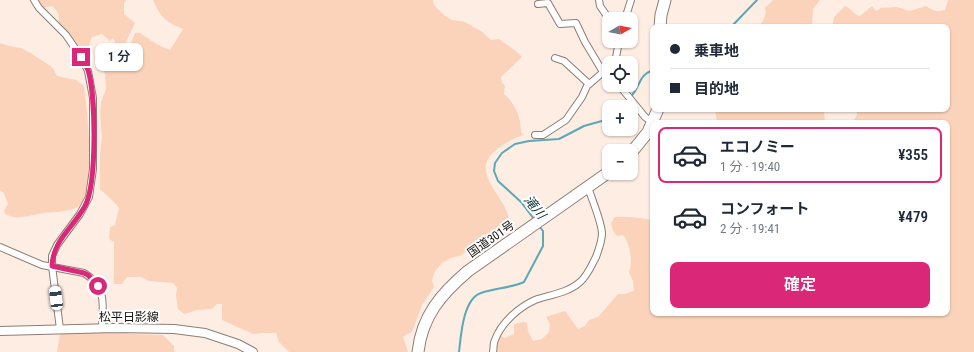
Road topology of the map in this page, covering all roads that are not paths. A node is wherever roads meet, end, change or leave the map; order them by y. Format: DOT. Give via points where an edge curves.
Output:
graph roads {
  1 [pos="34,0"];
  2 [pos="599,0"];
  3 [pos="631,0"];
  4 [pos="665,0"];
  5 [pos="538,4"];
  6 [pos="604,12"];
  7 [pos="627,12"];
  8 [pos="660,24"];
  9 [pos="618,48"];
  10 [pos="616,55"];
  11 [pos="555,58"];
  12 [pos="602,70"];
  13 [pos="602,73"];
  14 [pos="589,84"];
  15 [pos="623,92"];
  16 [pos="650,120"];
  17 [pos="650,126"];
  18 [pos="535,135"];
  19 [pos="638,145"];
  20 [pos="602,177"];
  21 [pos="588,187"];
  22 [pos="0,247"];
  23 [pos="52,266"];
  24 [pos="102,328"];
  25 [pos="60,330"];
  26 [pos="0,331"];
  27 [pos="253,352"];
  28 [pos="418,352"];
  29 [pos="493,352"];
  1 -- 23 [label="street" via="66,35 81,57 88,71 93,98 93,169 89,197 57,246 52,256"];
  2 -- 6 [label="street"];
  3 -- 7 [label="street"];
  4 -- 8 [label="highway"];
  5 -- 12 [label="street" via="548,3 560,24 576,23"];
  9 -- 10 [label="street"];
  11 -- 14 [label="street" via="564,61"];
  13 -- 14 [label="street"];
  14 -- 18 [label="street" via="566,120 543,135"];
  15 -- 16 [label="street"];
  17 -- 19 [label="highway"];
  20 -- 21 [label="highway, 国道301号"];
  21 -- 28 [label="highway, 国道301号" via="450,286 437,301 428,318 420,335"];
  21 -- 29 [label="street" via="602,232 589,273 579,283 534,301 519,310 502,327 494,341"];
  22 -- 23 [label="street" via="42,265"];
  23 -- 24 [label="street" via="84,273 98,286 103,297"];
  23 -- 25 [label="street"];
  24 -- 25 [label="street, 松平日影線"];
  24 -- 27 [label="street, 松平日影線" via="174,329 205,333"];
  25 -- 26 [label="street, 松平日影線"];
}
